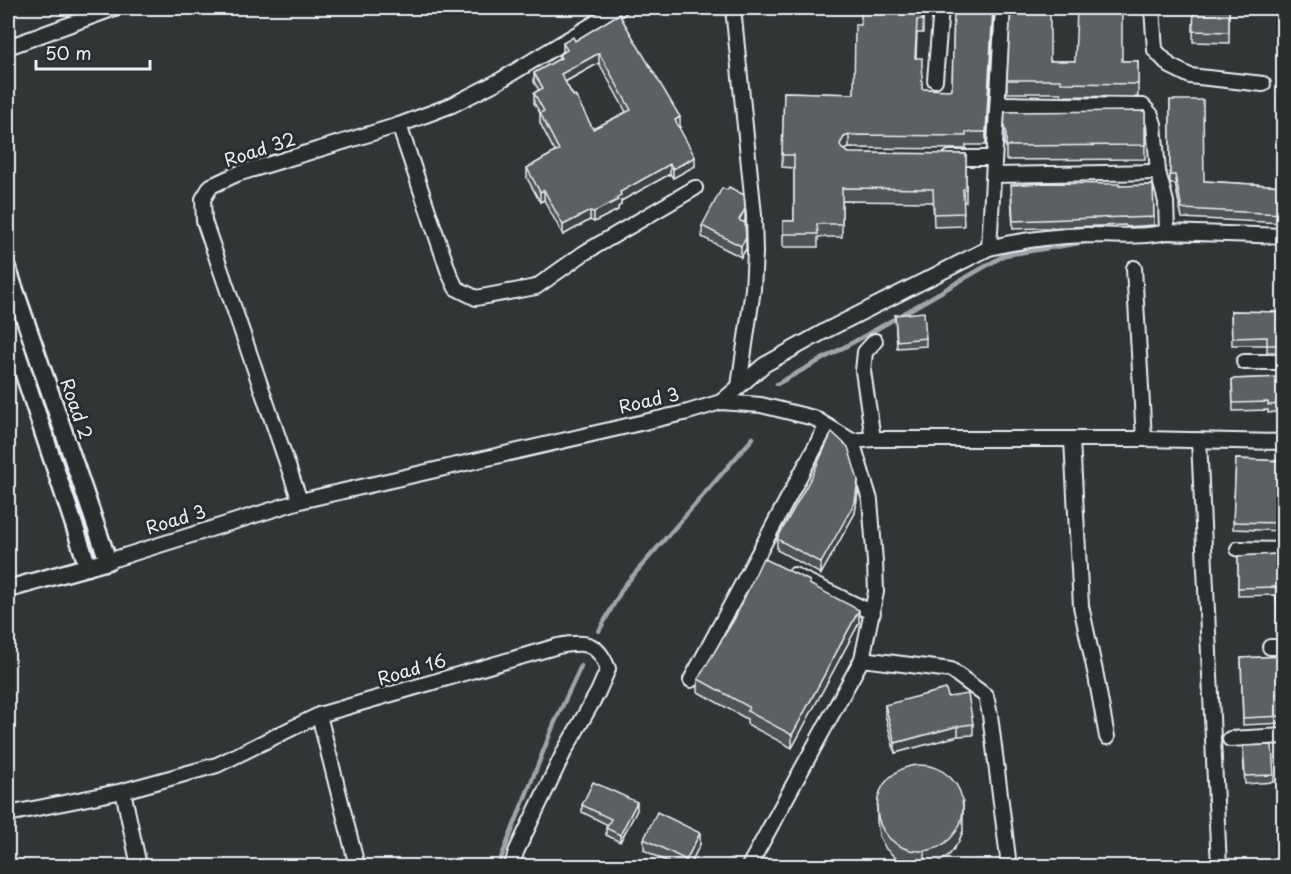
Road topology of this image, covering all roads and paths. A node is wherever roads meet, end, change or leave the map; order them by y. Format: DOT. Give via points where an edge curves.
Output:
graph roads {
  1 [pos="115,8"];
  2 [pos="620,8"];
  3 [pos="733,8"];
  4 [pos="941,8"];
  5 [pos="1004,8"];
  6 [pos="1152,8"];
  7 [pos="8,47"];
  8 [pos="935,80"];
  9 [pos="1263,84"];
  10 [pos="998,104"];
  11 [pos="399,125"];
  12 [pos="938,158"];
  13 [pos="994,158"];
  14 [pos="1158,172"];
  15 [pos="993,175"];
  16 [pos="695,188"];
  17 [pos="1167,232"];
  18 [pos="1284,236"];
  19 [pos="989,248"];
  20 [pos="1134,268"];
  21 [pos="8,270"];
  22 [pos="8,326"];
  23 [pos="875,341"];
  24 [pos="1244,362"];
  25 [pos="1284,362"];
  26 [pos="739,386"];
  27 [pos="721,402"];
  28 [pos="826,426"];
  29 [pos="873,439"];
  30 [pos="1144,439"];
  31 [pos="1072,440"];
  32 [pos="1199,440"];
  33 [pos="852,441"];
  34 [pos="1284,442"];
  35 [pos="300,501"];
  36 [pos="1238,549"];
  37 [pos="1284,550"];
  38 [pos="108,561"];
  39 [pos="768,562"];
  40 [pos="88,567"];
  41 [pos="8,589"];
  42 [pos="873,613"];
  43 [pos="862,659"];
  44 [pos="691,680"];
  45 [pos="319,715"];
  46 [pos="1284,736"];
  47 [pos="1107,737"];
  48 [pos="1230,739"];
  49 [pos="123,791"];
  50 [pos="8,814"];
  51 [pos="139,867"];
  52 [pos="357,867"];
  53 [pos="512,867"];
  54 [pos="749,867"];
  55 [pos="1009,867"];
  56 [pos="1219,867"];
  1 -- 7 [label="street"];
  2 -- 11 [label="street, Road 32" via="499,81 452,105"];
  3 -- 26 [label="street" via="755,253"];
  4 -- 8 [label="street"];
  5 -- 10 [label="street"];
  6 -- 9 [label="street" via="1155,50 1170,66 1190,76"];
  10 -- 13 [label="street"];
  10 -- 14 [label="street" via="1143,106 1155,124"];
  11 -- 16 [label="street" via="448,273 456,288 476,298 536,287 584,253"];
  11 -- 35 [label="street, Road 32" via="237,174 211,186 203,199 204,221"];
  12 -- 13 [label="street"];
  13 -- 15 [label="street"];
  14 -- 15 [label="street"];
  14 -- 17 [label="street" via="1166,202"];
  15 -- 19 [label="street"];
  17 -- 18 [label="street"];
  17 -- 19 [label="street" via="1027,240"];
  19 -- 26 [label="street" via="825,331 764,365"];
  20 -- 30 [label="street"];
  21 -- 38 [label="street, Road 2"];
  22 -- 40 [label="street"];
  23 -- 29 [label="street" via="865,352 863,370"];
  24 -- 25 [label="street"];
  26 -- 27 [label="street"];
  27 -- 28 [label="street, Road 3" via="761,405 814,418"];
  27 -- 35 [label="street, Road 3"];
  28 -- 33 [label="street, Road 3"];
  28 -- 39 [label="street"];
  29 -- 31 [label="street"];
  29 -- 33 [label="street"];
  30 -- 31 [label="street"];
  30 -- 32 [label="street"];
  31 -- 47 [label="street" via="1081,606"];
  32 -- 34 [label="street"];
  32 -- 56 [label="street"];
  33 -- 42 [label="street" via="870,500 876,592"];
  35 -- 38 [label="street, Road 3"];
  36 -- 37 [label="street"];
  38 -- 40 [label="street, Road 3"];
  39 -- 42 [label="street"];
  39 -- 44 [label="street"];
  40 -- 41 [label="street, Road 3"];
  42 -- 43 [label="street"];
  43 -- 54 [label="street"];
  43 -- 55 [label="street" via="951,670 986,696"];
  45 -- 49 [label="street, Road 16" via="217,765"];
  45 -- 52 [label="street"];
  45 -- 53 [label="street, Road 16" via="558,646 592,646 603,656 608,669 565,750"];
  46 -- 48 [label="street"];
  49 -- 50 [label="street, Road 16"];
  49 -- 51 [label="street"];
}
